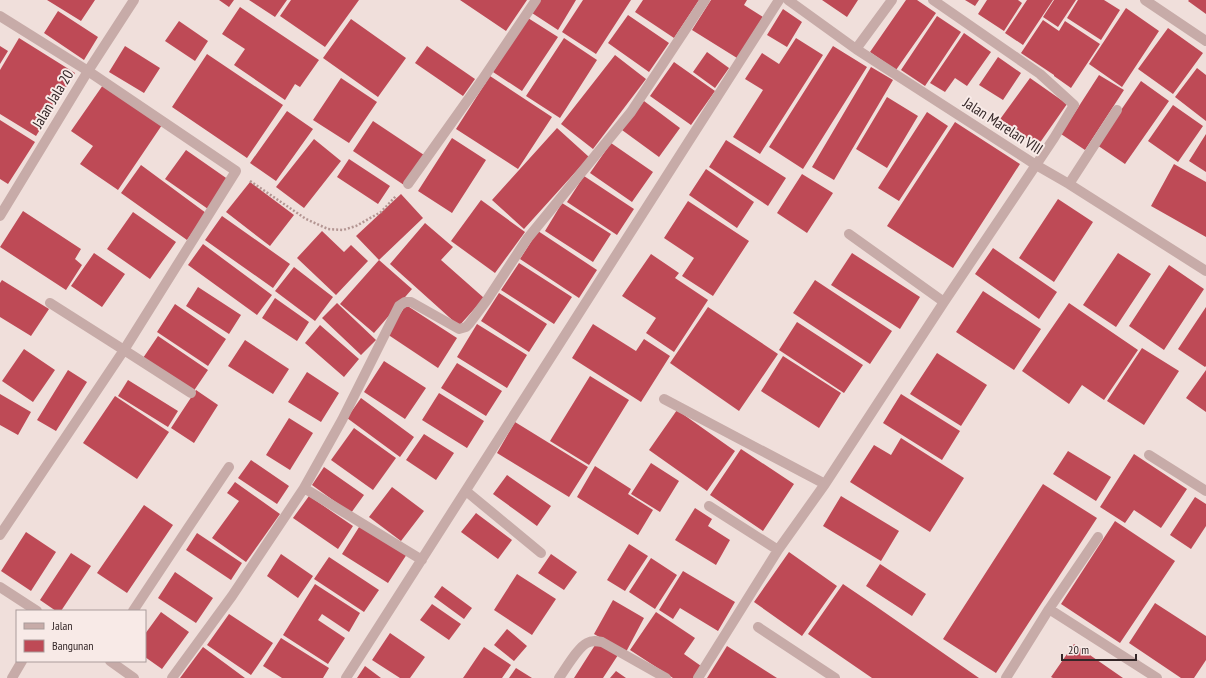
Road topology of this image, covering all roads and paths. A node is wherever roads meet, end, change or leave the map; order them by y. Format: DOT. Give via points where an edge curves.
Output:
graph roads {
  1 [pos="134,0"];
  2 [pos="536,0"];
  3 [pos="705,0"];
  4 [pos="779,0"];
  5 [pos="788,0"];
  6 [pos="892,0"];
  7 [pos="933,0"];
  8 [pos="1145,0"];
  9 [pos="0,16"];
  10 [pos="1206,40"];
  11 [pos="856,49"];
  12 [pos="88,71"];
  13 [pos="1117,110"];
  14 [pos="1036,165"];
  15 [pos="236,171"];
  16 [pos="408,184"];
  17 [pos="1069,184"];
  18 [pos="0,216"];
  19 [pos="849,234"];
  20 [pos="1206,271"];
  21 [pos="944,302"];
  22 [pos="50,303"];
  23 [pos="124,350"];
  24 [pos="191,393"];
  25 [pos="664,399"];
  26 [pos="1149,455"];
  27 [pos="229,467"];
  28 [pos="825,484"];
  29 [pos="304,488"];
  30 [pos="466,491"];
  31 [pos="1206,491"];
  32 [pos="709,506"];
  33 [pos="0,535"];
  34 [pos="1098,537"];
  35 [pos="778,550"];
  36 [pos="541,553"];
  37 [pos="422,560"];
  38 [pos="0,587"];
  39 [pos="1049,609"];
  40 [pos="34,610"];
  41 [pos="134,610"];
  42 [pos="758,627"];
  43 [pos="21,662"];
  44 [pos="111,662"];
  45 [pos="132,677"];
  46 [pos="12,678"];
  47 [pos="172,678"];
  48 [pos="346,678"];
  49 [pos="559,678"];
  50 [pos="666,678"];
  51 [pos="698,678"];
  52 [pos="834,678"];
  53 [pos="1006,678"];
  54 [pos="1157,678"];
  1 -- 12 [label="street, Jalan Jala 20"];
  2 -- 16 [label="street"];
  3 -- 29 [label="street" via="631,112 527,239 466,327 459,329 411,302 399,306 342,420"];
  4 -- 30 [label="street"];
  5 -- 11 [label="street, Jalan Marelan VIII"];
  6 -- 11 [label="street"];
  7 -- 14 [label="street" via="1040,74 1074,105"];
  8 -- 10 [label="street"];
  9 -- 12 [label="street"];
  11 -- 14 [label="street, Jalan Marelan VIII"];
  12 -- 15 [label="street"];
  12 -- 18 [label="street, Jalan Jala 20"];
  13 -- 17 [label="street"];
  14 -- 17 [label="street, Jalan Marelan VIII"];
  14 -- 21 [label="street"];
  15 -- 16 [label="path" via="306,220 328,229 343,230 356,226 381,212"];
  15 -- 23 [label="street"];
  17 -- 20 [label="street, Jalan Marelan VIII"];
  19 -- 21 [label="street"];
  21 -- 28 [label="street"];
  22 -- 23 [label="street"];
  23 -- 24 [label="street"];
  23 -- 33 [label="street"];
  25 -- 28 [label="street"];
  26 -- 31 [label="street"];
  27 -- 41 [label="street"];
  28 -- 35 [label="street"];
  29 -- 37 [label="street"];
  29 -- 47 [label="street" via="232,596"];
  30 -- 36 [label="street"];
  30 -- 37 [label="street"];
  32 -- 35 [label="street"];
  34 -- 39 [label="street"];
  35 -- 51 [label="street"];
  37 -- 48 [label="street"];
  38 -- 40 [label="street"];
  39 -- 53 [label="street"];
  39 -- 54 [label="street"];
  42 -- 52 [label="street"];
  43 -- 46 [label="street"];
  44 -- 45 [label="street"];
  49 -- 50 [label="street" via="582,646 595,641 602,642"];
}
